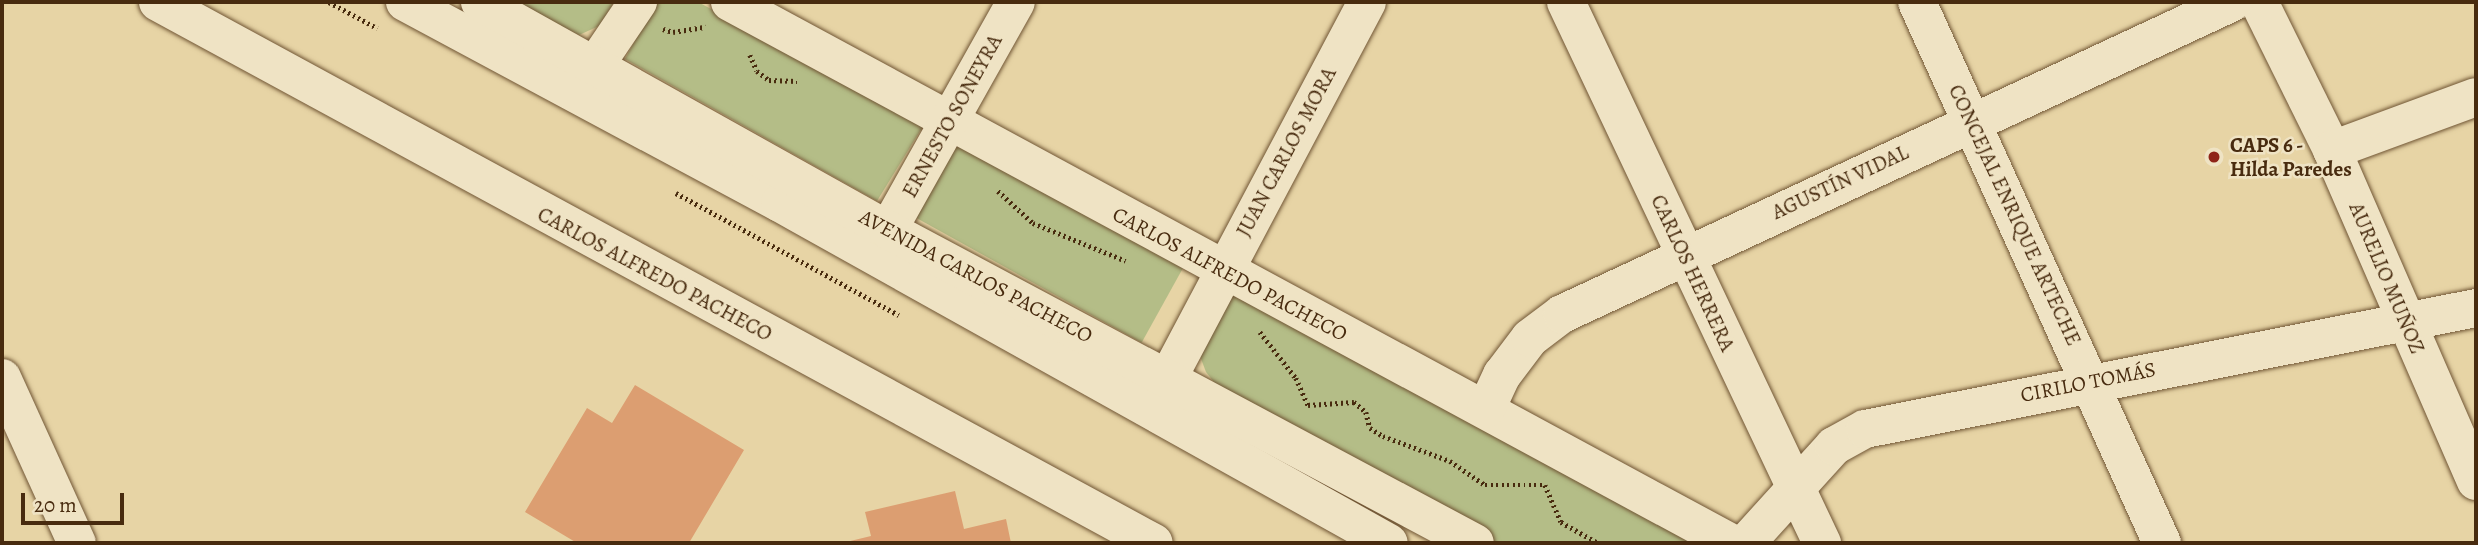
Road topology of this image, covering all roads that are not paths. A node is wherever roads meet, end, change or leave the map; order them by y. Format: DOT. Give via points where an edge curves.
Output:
graph roads {
  1 [pos="158,2"];
  2 [pos="480,2"];
  3 [pos="1016,2"];
  4 [pos="1367,2"];
  5 [pos="1566,2"];
  6 [pos="1917,2"];
  7 [pos="2233,2"];
  8 [pos="2259,2"];
  9 [pos="636,7"];
  10 [pos="725,16"];
  11 [pos="397,18"];
  12 [pos="596,64"];
  13 [pos="2476,97"];
  14 [pos="950,122"];
  15 [pos="1972,122"];
  16 [pos="2332,150"];
  17 [pos="888,230"];
  18 [pos="1683,255"];
  19 [pos="1217,280"];
  20 [pos="2476,308"];
  21 [pos="2405,322"];
  22 [pos="2,378"];
  23 [pos="1168,378"];
  24 [pos="2091,381"];
  25 [pos="1486,409"];
  26 [pos="2476,481"];
  27 [pos="1796,488"];
  28 [pos="77,543"];
  29 [pos="1154,543"];
  30 [pos="1389,543"];
  31 [pos="1475,543"];
  32 [pos="1731,543"];
  33 [pos="1746,543"];
  34 [pos="1822,543"];
  35 [pos="2162,543"];
  1 -- 29 [label="street, CARLOS ALFREDO PACHECO"];
  2 -- 12 [label="street, AVENIDA CARLOS PACHECO"];
  3 -- 14 [label="street, ERNESTO SONEYRA"];
  4 -- 19 [label="street, JUAN CARLOS MORA"];
  5 -- 18 [label="street, CARLOS HERRERA"];
  6 -- 15 [label="street, CONCEJAL ENRIQUE ARTECHE"];
  7 -- 15 [label="street, AGUSTÍN VIDAL"];
  8 -- 16 [label="street, AURELIO MUÑOZ"];
  9 -- 12 [label="street"];
  10 -- 14 [label="street, CARLOS ALFREDO PACHECO"];
  11 -- 30 [label="street, AVENIDA CARLOS PACHECO" via="780,203"];
  12 -- 17 [label="street, AVENIDA CARLOS PACHECO"];
  13 -- 16 [label="street"];
  14 -- 17 [label="street, ERNESTO SONEYRA"];
  14 -- 19 [label="street, CARLOS ALFREDO PACHECO"];
  15 -- 18 [label="street, AGUSTÍN VIDAL"];
  15 -- 24 [label="street, CONCEJAL ENRIQUE ARTECHE"];
  16 -- 21 [label="street, AURELIO MUÑOZ"];
  17 -- 23 [label="street, AVENIDA CARLOS PACHECO"];
  18 -- 25 [label="street, AGUSTÍN VIDAL" via="1562,314 1540,330 1502,375"];
  18 -- 27 [label="street, CARLOS HERRERA"];
  19 -- 23 [label="street, JUAN CARLOS MORA"];
  19 -- 25 [label="street, CARLOS ALFREDO PACHECO"];
  20 -- 21 [label="street, CIRILO TOMÁS"];
  21 -- 24 [label="street, CIRILO TOMÁS"];
  21 -- 26 [label="street, AURELIO MUÑOZ"];
  22 -- 28 [label="street"];
  23 -- 31 [label="street, AVENIDA CARLOS PACHECO"];
  24 -- 27 [label="street, CIRILO TOMÁS" via="1865,429 1834,446"];
  24 -- 35 [label="street, CONCEJAL ENRIQUE ARTECHE"];
  25 -- 32 [label="street, CARLOS ALFREDO PACHECO"];
  27 -- 33 [label="street, CIRILO TOMÁS"];
  27 -- 34 [label="street, CARLOS HERRERA"];
}
